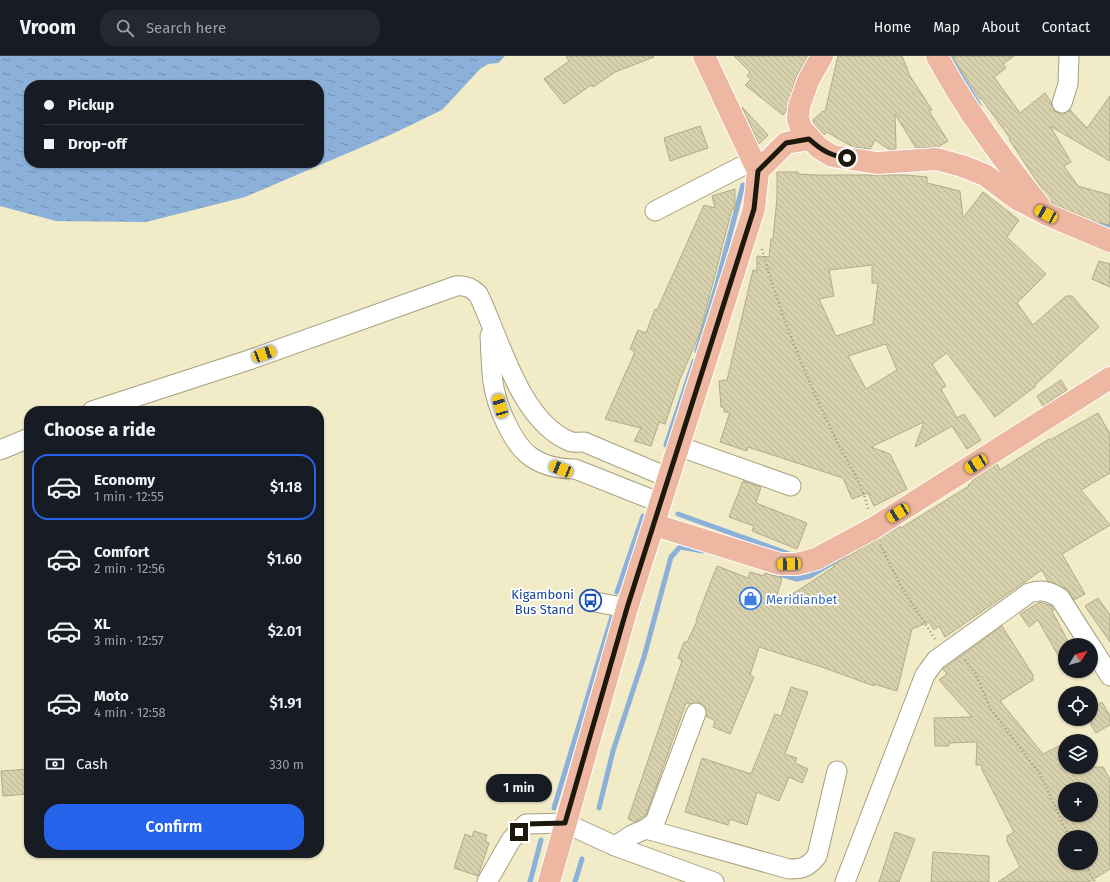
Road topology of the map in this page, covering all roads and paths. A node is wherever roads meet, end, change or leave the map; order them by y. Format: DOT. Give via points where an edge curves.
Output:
graph roads {
  1 [pos="704,56"];
  2 [pos="822,56"];
  3 [pos="937,56"];
  4 [pos="1069,56"];
  5 [pos="1062,104"];
  6 [pos="809,139"];
  7 [pos="755,166"];
  8 [pos="655,211"];
  9 [pos="1046,214"];
  10 [pos="1110,241"];
  11 [pos="762,248"];
  12 [pos="489,321"];
  13 [pos="1108,383"];
  14 [pos="107,406"];
  15 [pos="24,440"];
  16 [pos="678,446"];
  17 [pos="0,450"];
  18 [pos="668,477"];
  19 [pos="791,486"];
  20 [pos="661,503"];
  21 [pos="655,525"];
  22 [pos="872,529"];
  23 [pos="590,601"];
  24 [pos="627,608"];
  25 [pos="1086,638"];
  26 [pos="950,650"];
  27 [pos="1098,657"];
  28 [pos="1110,676"];
  29 [pos="696,713"];
  30 [pos="837,771"];
  31 [pos="565,823"];
  32 [pos="646,829"];
  33 [pos="1066,830"];
  34 [pos="615,846"];
  35 [pos="1088,870"];
  36 [pos="487,882"];
  37 [pos="549,882"];
  38 [pos="714,882"];
  39 [pos="845,882"];
  40 [pos="1095,882"];
  1 -- 7 [label="main road"];
  2 -- 6 [label="main road" via="808,81 799,108 800,128"];
  3 -- 9 [label="main road" via="1005,163"];
  4 -- 5 [label="street" via="1068,84"];
  6 -- 7 [label="main road" via="786,143"];
  6 -- 9 [label="main road" via="832,156 877,163 937,159 956,164 985,175 1017,198"];
  7 -- 8 [label="street"];
  7 -- 16 [label="main road" via="754,209"];
  9 -- 10 [label="main road"];
  11 -- 22 [label="path" via="776,297 832,433 845,453 867,504"];
  12 -- 14 [label="street" via="478,294 468,286 456,286 249,360"];
  12 -- 18 [label="street" via="511,372 533,411 553,432 570,442 584,442"];
  12 -- 20 [label="street" via="493,383 503,417 519,444 532,458 561,469 575,469"];
  13 -- 22 [label="main road"];
  15 -- 17 [label="street"];
  16 -- 18 [label="main road"];
  16 -- 19 [label="street"];
  18 -- 20 [label="main road"];
  20 -- 21 [label="main road"];
  21 -- 22 [label="main road" via="780,564 816,560"];
  21 -- 24 [label="main road"];
  22 -- 26 [label="path" via="902,588"];
  23 -- 24 [label="street"];
  24 -- 31 [label="main road"];
  25 -- 26 [label="street" via="1060,598 1053,593 1037,591 1029,593"];
  26 -- 33 [label="path" via="976,675 990,708 1040,774"];
  26 -- 39 [label="street" via="936,660 925,675"];
  27 -- 28 [label="street"];
  29 -- 32 [label="street" via="655,822"];
  30 -- 32 [label="street" via="817,856 810,865 802,869 789,869"];
  31 -- 34 [label="street"];
  31 -- 36 [label="street" via="526,824 511,840"];
  31 -- 37 [label="main road"];
  32 -- 34 [label="street"];
  34 -- 38 [label="street"];
  35 -- 40 [label="path"];
}
